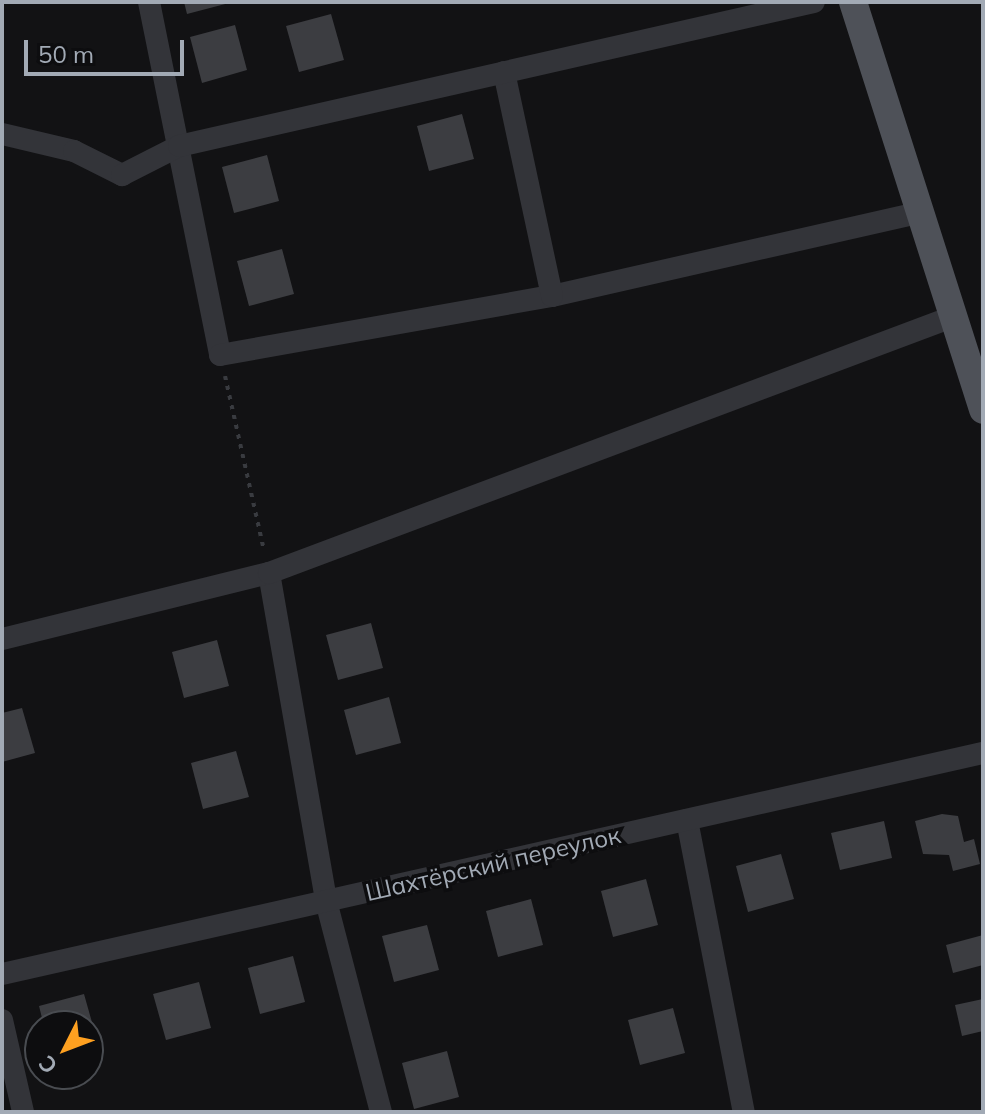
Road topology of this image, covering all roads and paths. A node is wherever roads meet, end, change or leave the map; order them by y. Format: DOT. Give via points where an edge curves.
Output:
graph roads {
  1 [pos="149,2"];
  2 [pos="814,2"];
  3 [pos="853,2"];
  4 [pos="504,72"];
  5 [pos="2,134"];
  6 [pos="179,146"];
  7 [pos="918,213"];
  8 [pos="552,296"];
  9 [pos="952,317"];
  10 [pos="220,355"];
  11 [pos="983,410"];
  12 [pos="269,573"];
  13 [pos="2,639"];
  14 [pos="983,753"];
  15 [pos="687,820"];
  16 [pos="326,901"];
  17 [pos="2,974"];
  18 [pos="2,1020"];
  19 [pos="23,1112"];
  20 [pos="381,1112"];
  21 [pos="744,1112"];
  1 -- 6 [label="street"];
  2 -- 4 [label="street"];
  3 -- 7 [label="main road"];
  4 -- 6 [label="street"];
  4 -- 8 [label="street"];
  5 -- 6 [label="street" via="74,151 122,175"];
  6 -- 10 [label="street"];
  7 -- 8 [label="street"];
  7 -- 9 [label="main road"];
  8 -- 10 [label="street"];
  9 -- 11 [label="main road"];
  9 -- 12 [label="street"];
  10 -- 12 [label="path"];
  12 -- 13 [label="street"];
  12 -- 16 [label="street"];
  14 -- 15 [label="street, Шахтёрский переулок"];
  15 -- 16 [label="street, Шахтёрский переулок"];
  15 -- 21 [label="street"];
  16 -- 17 [label="street, Шахтёрский переулок"];
  16 -- 20 [label="street"];
  18 -- 19 [label="street"];
}
